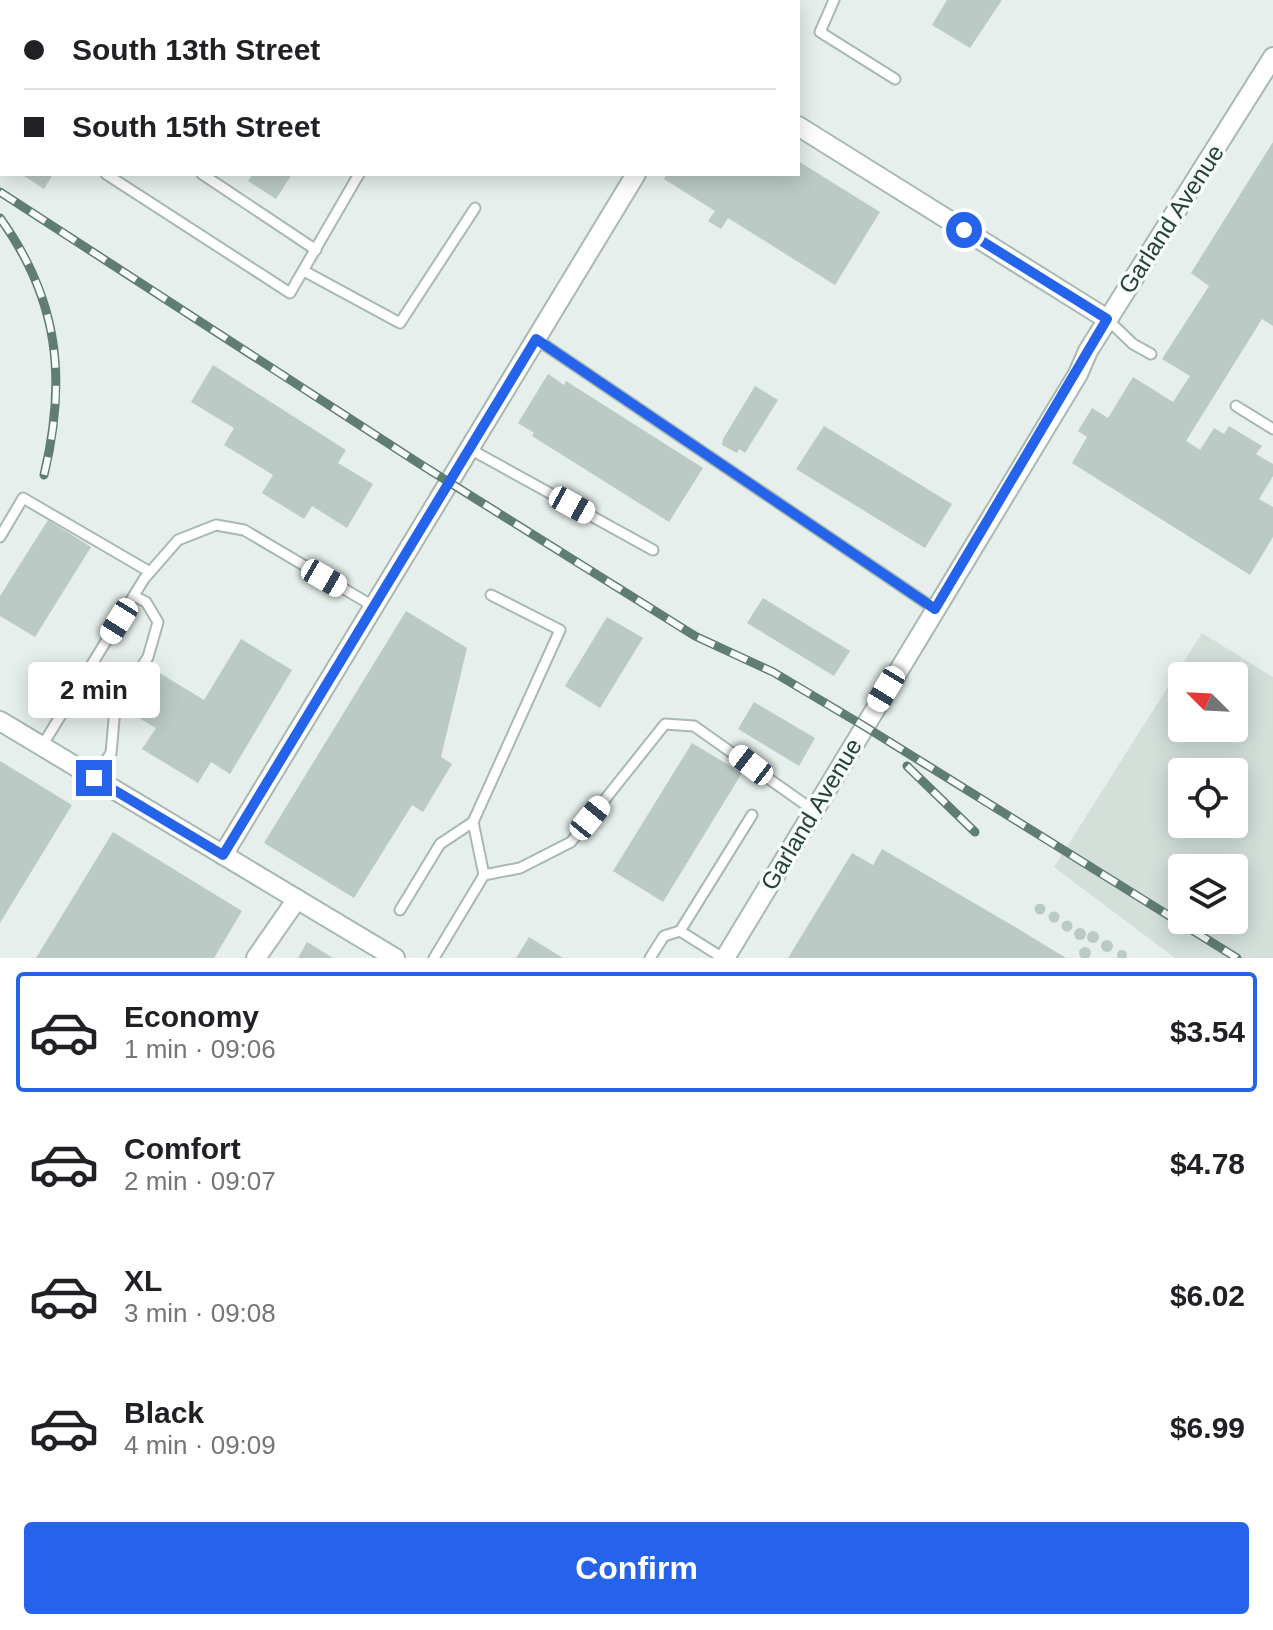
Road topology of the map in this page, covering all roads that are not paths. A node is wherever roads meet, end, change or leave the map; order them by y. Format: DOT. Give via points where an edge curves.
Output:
graph roads {
  1 [pos="834,0"];
  2 [pos="1273,57"];
  3 [pos="895,79"];
  4 [pos="800,127"];
  5 [pos="109,176"];
  6 [pos="205,176"];
  7 [pos="358,176"];
  8 [pos="635,176"];
  9 [pos="475,208"];
  10 [pos="316,250"];
  11 [pos="304,271"];
  12 [pos="1107,319"];
  13 [pos="536,339"];
  14 [pos="1151,354"];
  15 [pos="1236,406"];
  16 [pos="1273,429"];
  17 [pos="468,448"];
  18 [pos="0,537"];
  19 [pos="653,550"];
  20 [pos="150,572"];
  21 [pos="491,595"];
  22 [pos="134,596"];
  23 [pos="373,606"];
  24 [pos="935,609"];
  25 [pos="0,721"];
  26 [pos="42,746"];
  27 [pos="94,778"];
  28 [pos="813,810"];
  29 [pos="752,815"];
  30 [pos="473,822"];
  31 [pos="223,855"];
  32 [pos="484,875"];
  33 [pos="297,899"];
  34 [pos="400,910"];
  35 [pos="680,931"];
  36 [pos="256,958"];
  37 [pos="395,958"];
  38 [pos="434,958"];
  39 [pos="650,958"];
  40 [pos="724,958"];
  1 -- 3 [label="lane" via="820,32"];
  2 -- 12 [label="street, Garland Avenue"];
  4 -- 12 [label="street"];
  5 -- 11 [label="lane" via="290,293"];
  6 -- 10 [label="lane"];
  7 -- 10 [label="lane"];
  8 -- 13 [label="street"];
  9 -- 11 [label="lane" via="400,323"];
  10 -- 11 [label="lane"];
  12 -- 14 [label="lane"];
  12 -- 24 [label="street, Garland Avenue"];
  13 -- 17 [label="street"];
  13 -- 24 [label="lane"];
  15 -- 16 [label="lane"];
  17 -- 19 [label="lane"];
  17 -- 23 [label="street"];
  18 -- 20 [label="lane" via="23,498"];
  20 -- 22 [label="lane"];
  20 -- 23 [label="lane" via="178,540 216,525 244,530"];
  21 -- 30 [label="lane" via="560,630"];
  22 -- 26 [label="lane"];
  22 -- 27 [label="lane" via="146,602 158,622 148,657 115,709 111,753"];
  23 -- 31 [label="street"];
  24 -- 28 [label="street, Garland Avenue"];
  25 -- 26 [label="street"];
  26 -- 27 [label="street"];
  27 -- 31 [label="street"];
  28 -- 32 [label="lane" via="694,726 665,724 571,842 520,868"];
  28 -- 40 [label="street, Garland Avenue"];
  29 -- 35 [label="lane"];
  30 -- 32 [label="lane"];
  30 -- 34 [label="lane" via="440,844"];
  31 -- 33 [label="street"];
  32 -- 38 [label="lane"];
  33 -- 36 [label="street"];
  33 -- 37 [label="street"];
  35 -- 39 [label="lane" via="664,936"];
  35 -- 40 [label="lane"];
}
